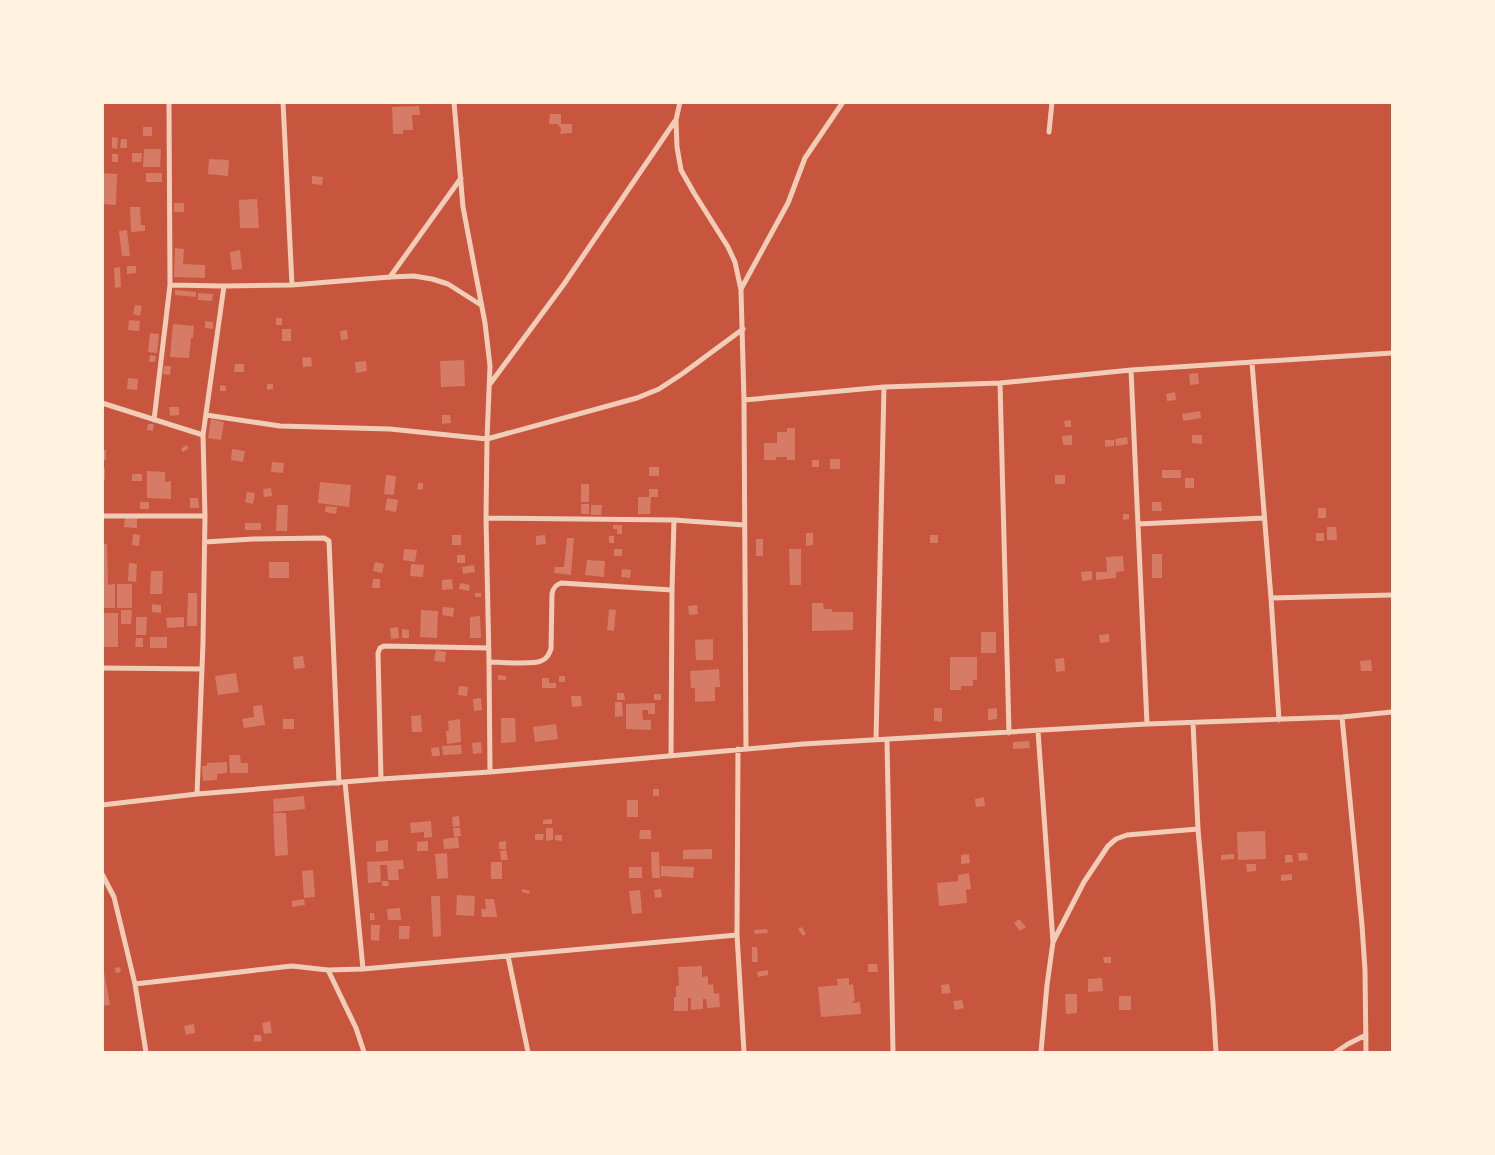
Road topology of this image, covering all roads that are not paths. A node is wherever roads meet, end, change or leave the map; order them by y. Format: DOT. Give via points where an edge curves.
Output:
graph roads {
  1 [pos="169,102"];
  2 [pos="284,102"];
  3 [pos="454,102"];
  4 [pos="680,102"];
  5 [pos="843,102"];
  6 [pos="1052,102"];
  7 [pos="676,120"];
  8 [pos="1049,132"];
  9 [pos="461,178"];
  10 [pos="390,277"];
  11 [pos="170,285"];
  12 [pos="292,285"];
  13 [pos="224,286"];
  14 [pos="741,290"];
  15 [pos="481,304"];
  16 [pos="743,329"];
  17 [pos="1392,353"];
  18 [pos="1252,363"];
  19 [pos="1131,370"];
  20 [pos="1000,382"];
  21 [pos="490,384"];
  22 [pos="884,387"];
  23 [pos="744,400"];
  24 [pos="102,403"];
  25 [pos="206,415"];
  26 [pos="154,420"];
  27 [pos="203,435"];
  28 [pos="486,439"];
  29 [pos="102,516"];
  30 [pos="205,516"];
  31 [pos="486,518"];
  32 [pos="1264,518"];
  33 [pos="674,520"];
  34 [pos="1138,524"];
  35 [pos="744,525"];
  36 [pos="204,542"];
  37 [pos="672,590"];
  38 [pos="1392,595"];
  39 [pos="1271,598"];
  40 [pos="489,648"];
  41 [pos="490,662"];
  42 [pos="102,668"];
  43 [pos="201,669"];
  44 [pos="1392,712"];
  45 [pos="1342,717"];
  46 [pos="1279,720"];
  47 [pos="1193,723"];
  48 [pos="1147,724"];
  49 [pos="1038,731"];
  50 [pos="1009,733"];
  51 [pos="876,740"];
  52 [pos="887,740"];
  53 [pos="738,749"];
  54 [pos="746,749"];
  55 [pos="671,756"];
  56 [pos="490,772"];
  57 [pos="380,779"];
  58 [pos="342,783"];
  59 [pos="196,794"];
  60 [pos="102,805"];
  61 [pos="1198,829"];
  62 [pos="102,874"];
  63 [pos="737,934"];
  64 [pos="1053,942"];
  65 [pos="508,956"];
  66 [pos="363,969"];
  67 [pos="328,970"];
  68 [pos="135,984"];
  69 [pos="1366,1035"];
  70 [pos="146,1052"];
  71 [pos="364,1052"];
  72 [pos="528,1052"];
  73 [pos="744,1052"];
  74 [pos="893,1052"];
  75 [pos="1041,1052"];
  76 [pos="1216,1052"];
  77 [pos="1336,1052"];
  78 [pos="1366,1052"];
  1 -- 11 [label="street"];
  2 -- 12 [label="street"];
  3 -- 9 [label="street"];
  4 -- 7 [label="street"];
  5 -- 14 [label="street" via="805,158 788,203"];
  6 -- 8 [label="street"];
  7 -- 14 [label="street" via="681,170 728,247"];
  7 -- 21 [label="street" via="564,284"];
  9 -- 10 [label="street"];
  9 -- 15 [label="street" via="463,207"];
  10 -- 12 [label="street"];
  10 -- 15 [label="street" via="432,279 448,284"];
  11 -- 13 [label="street"];
  11 -- 26 [label="street"];
  12 -- 13 [label="street"];
  13 -- 25 [label="street"];
  14 -- 16 [label="street"];
  15 -- 21 [label="street"];
  16 -- 23 [label="street"];
  16 -- 28 [label="street" via="682,374 637,398"];
  17 -- 18 [label="street"];
  18 -- 19 [label="street"];
  18 -- 32 [label="street"];
  19 -- 20 [label="street"];
  19 -- 34 [label="street"];
  20 -- 22 [label="street"];
  20 -- 50 [label="street"];
  21 -- 28 [label="street"];
  22 -- 23 [label="street"];
  22 -- 51 [label="street"];
  23 -- 35 [label="street"];
  24 -- 26 [label="street"];
  25 -- 27 [label="street"];
  25 -- 28 [label="street" via="280,426 390,429"];
  26 -- 27 [label="street"];
  27 -- 30 [label="street"];
  28 -- 31 [label="street"];
  29 -- 30 [label="street"];
  30 -- 36 [label="street"];
  31 -- 33 [label="street"];
  31 -- 40 [label="street"];
  32 -- 34 [label="street"];
  32 -- 39 [label="street"];
  33 -- 35 [label="street"];
  33 -- 37 [label="street"];
  34 -- 48 [label="street"];
  35 -- 54 [label="street"];
  36 -- 43 [label="street"];
  36 -- 58 [label="street" via="324,538 329,541"];
  37 -- 41 [label="street" via="561,583 556,585 552,594 549,655 536,662"];
  37 -- 55 [label="street"];
  38 -- 39 [label="street"];
  39 -- 46 [label="street"];
  40 -- 41 [label="street"];
  40 -- 57 [label="street" via="380,648"];
  41 -- 56 [label="street"];
  42 -- 43 [label="street"];
  43 -- 59 [label="street"];
  44 -- 45 [label="street"];
  45 -- 46 [label="street"];
  45 -- 69 [label="street" via="1362,925"];
  46 -- 47 [label="street"];
  47 -- 48 [label="street"];
  47 -- 61 [label="street"];
  48 -- 49 [label="street"];
  49 -- 50 [label="street"];
  49 -- 64 [label="street"];
  50 -- 52 [label="street"];
  51 -- 52 [label="street"];
  51 -- 54 [label="street"];
  52 -- 74 [label="street"];
  53 -- 54 [label="street"];
  53 -- 55 [label="street"];
  53 -- 63 [label="street"];
  55 -- 56 [label="street"];
  56 -- 57 [label="street"];
  57 -- 58 [label="street"];
  58 -- 59 [label="street"];
  58 -- 66 [label="street"];
  59 -- 60 [label="street"];
  61 -- 64 [label="street" via="1127,835 1116,839 1084,882"];
  61 -- 76 [label="street"];
  62 -- 68 [label="street" via="114,897"];
  63 -- 65 [label="street"];
  63 -- 73 [label="street"];
  64 -- 75 [label="street"];
  65 -- 66 [label="street"];
  65 -- 72 [label="street"];
  66 -- 67 [label="street"];
  67 -- 68 [label="street" via="292,966"];
  67 -- 71 [label="street"];
  68 -- 70 [label="street"];
  69 -- 77 [label="street"];
  69 -- 78 [label="street"];
}
